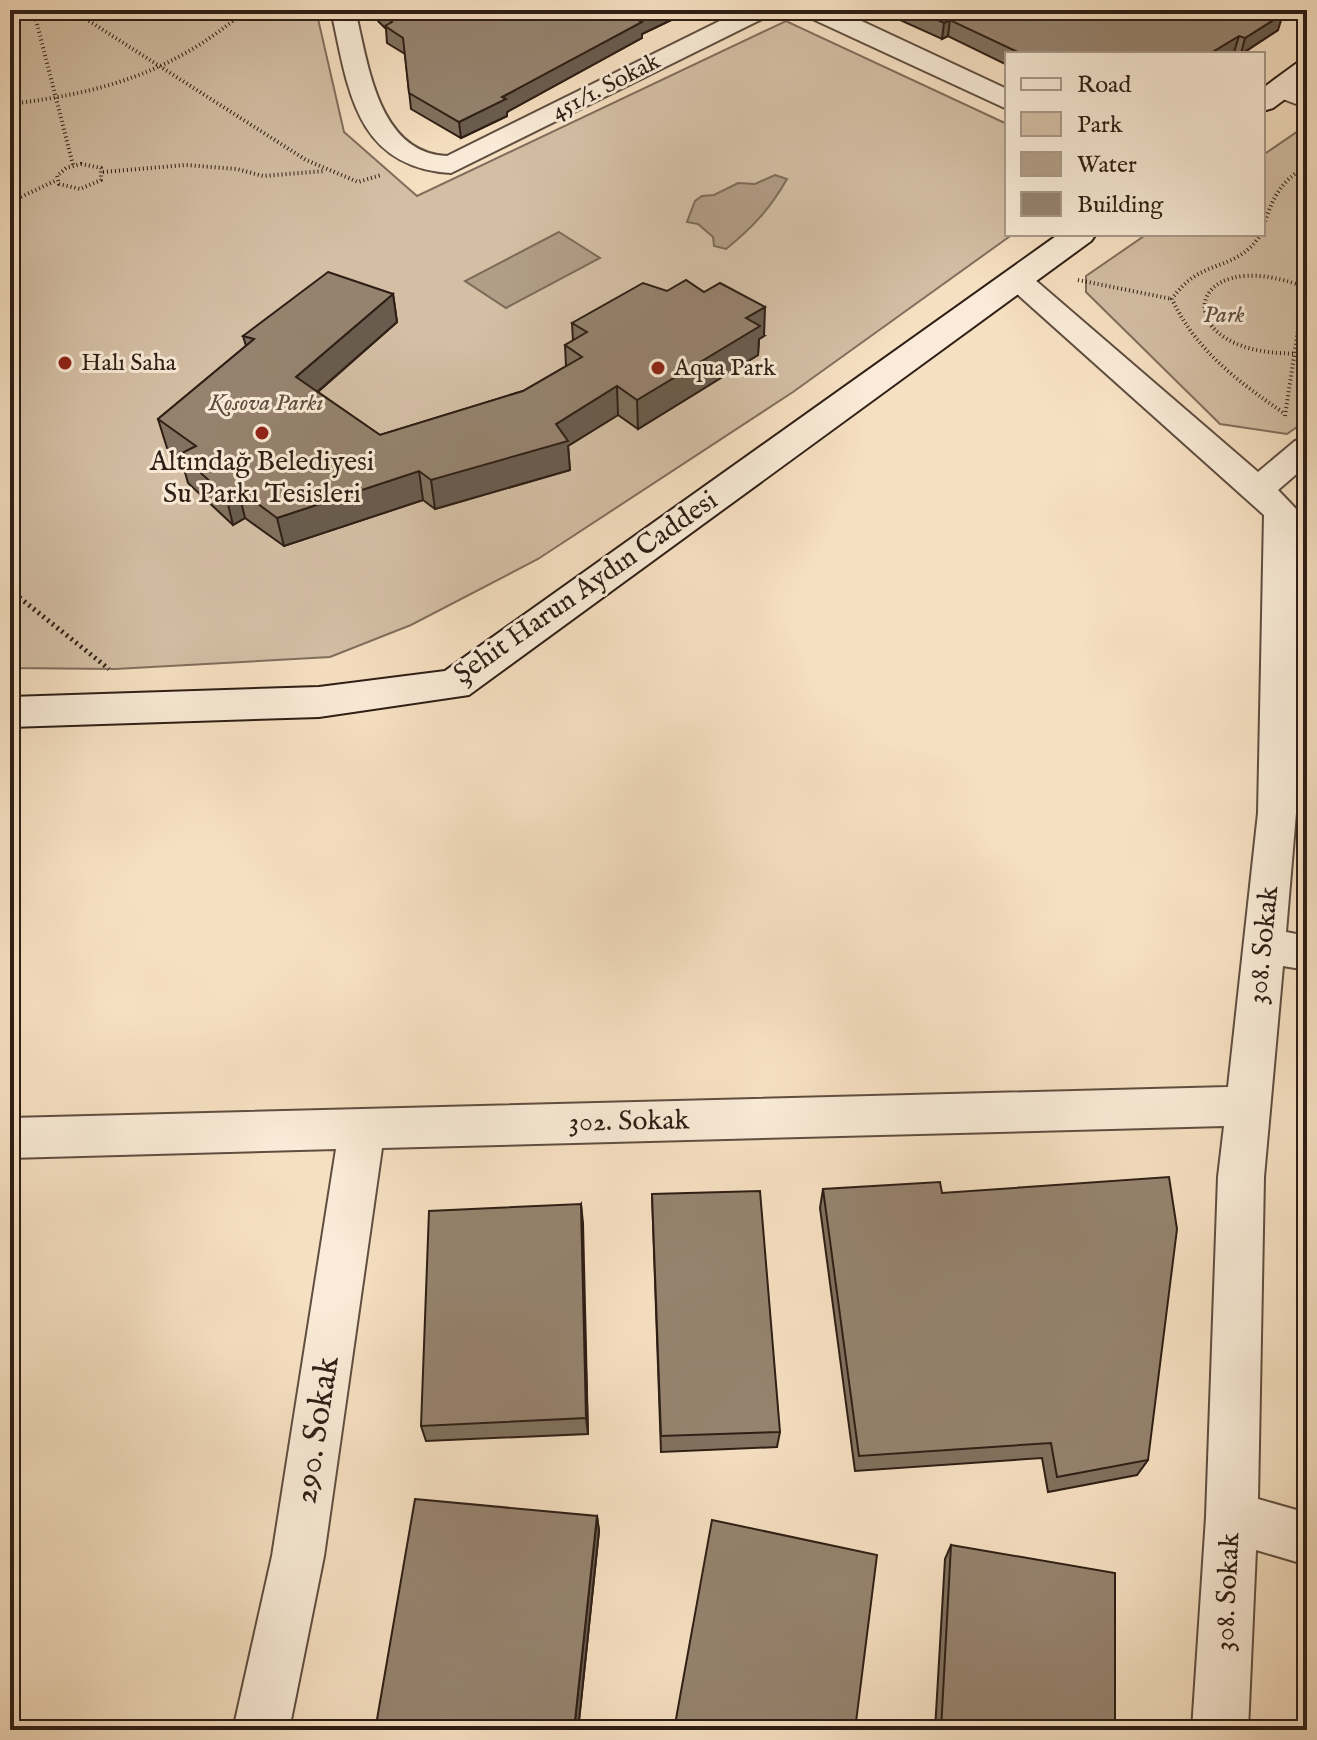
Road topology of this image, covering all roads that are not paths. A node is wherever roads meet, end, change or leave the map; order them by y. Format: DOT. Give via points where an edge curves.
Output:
graph roads {
  1 [pos="343,10"];
  2 [pos="761,10"];
  3 [pos="816,10"];
  4 [pos="1307,69"];
  5 [pos="1284,97"];
  6 [pos="1005,99"];
  7 [pos="1077,236"];
  8 [pos="1023,274"];
  9 [pos="1307,448"];
  10 [pos="1267,482"];
  11 [pos="10,712"];
  12 [pos="1264,946"];
  13 [pos="1307,953"];
  14 [pos="1249,1106"];
  15 [pos="362,1129"];
  16 [pos="10,1138"];
  17 [pos="1232,1517"];
  18 [pos="1307,1539"];
  19 [pos="261,1730"];
  20 [pos="1220,1730"];
  1 -- 2 [label="street, 451/1. Sokak" via="374,123 402,152 423,163 451,165"];
  3 -- 6 [label="main road"];
  4 -- 5 [label="main road"];
  7 -- 8 [label="main road, Şehit Harun Aydın Caddesi"];
  8 -- 10 [label="street, 308. Sokak"];
  8 -- 11 [label="main road, Şehit Harun Aydın Caddesi" via="455,685 319,702"];
  9 -- 10 [label="street"];
  10 -- 12 [label="street, 308. Sokak" via="1281,511 1277,813"];
  12 -- 13 [label="street"];
  12 -- 14 [label="street, 308. Sokak"];
  14 -- 15 [label="street, 302. Sokak"];
  14 -- 17 [label="street, 308. Sokak" via="1241,1177"];
  15 -- 16 [label="street, 302. Sokak"];
  15 -- 19 [label="street, 290. Sokak" via="298,1556"];
  17 -- 18 [label="street"];
  17 -- 20 [label="street, 308. Sokak"];
}
